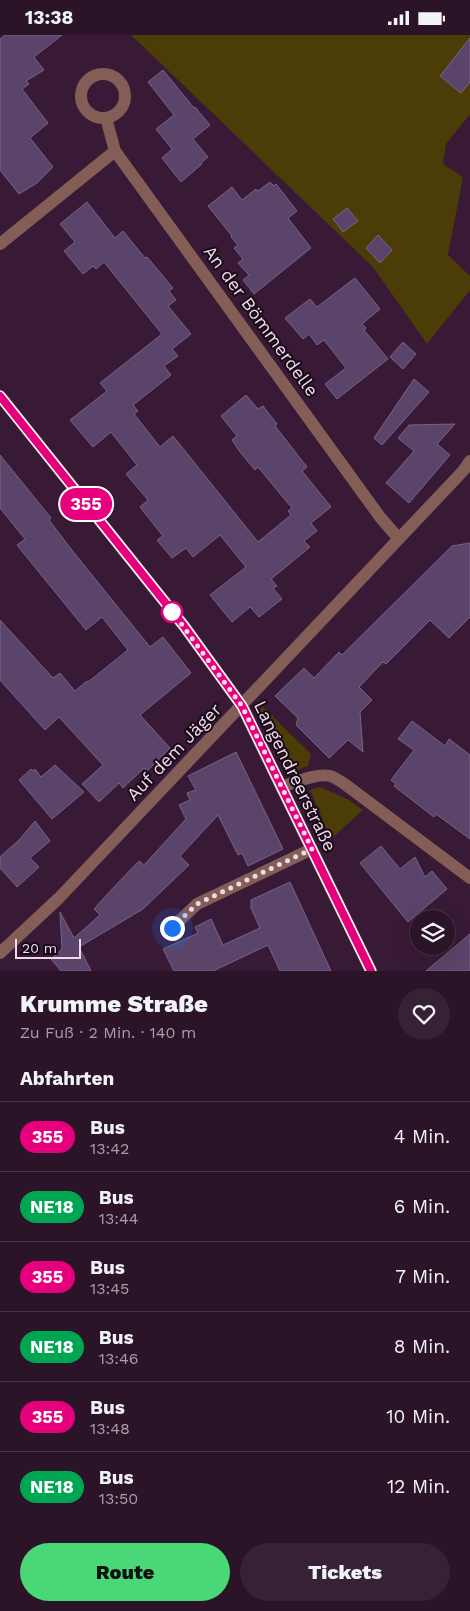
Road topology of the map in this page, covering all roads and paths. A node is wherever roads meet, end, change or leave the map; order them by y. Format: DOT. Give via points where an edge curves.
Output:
graph roads {
  1 [pos="106,118"];
  2 [pos="115,151"];
  3 [pos="0,244"];
  4 [pos="0,396"];
  5 [pos="468,469"];
  6 [pos="399,539"];
  7 [pos="242,706"];
  8 [pos="281,787"];
  9 [pos="312,849"];
  10 [pos="470,878"];
  11 [pos="172,928"];
  12 [pos="0,953"];
  13 [pos="371,971"];
  1 -- 2 [label="street, An der Bömmerdelle"];
  2 -- 3 [label="street"];
  2 -- 6 [label="street, An der Bömmerdelle"];
  4 -- 7 [label="street, Langendreerstraße" via="184,626"];
  5 -- 6 [label="street, Auf dem Jäger"];
  6 -- 7 [label="street, Auf dem Jäger"];
  7 -- 8 [label="street, Langendreerstraße"];
  7 -- 12 [label="street, Auf dem Jäger" via="60,899"];
  8 -- 9 [label="street, Langendreerstraße"];
  8 -- 10 [label="street" via="312,777 331,776"];
  9 -- 11 [label="street" via="197,904"];
  9 -- 13 [label="street, Langendreerstraße"];
}
